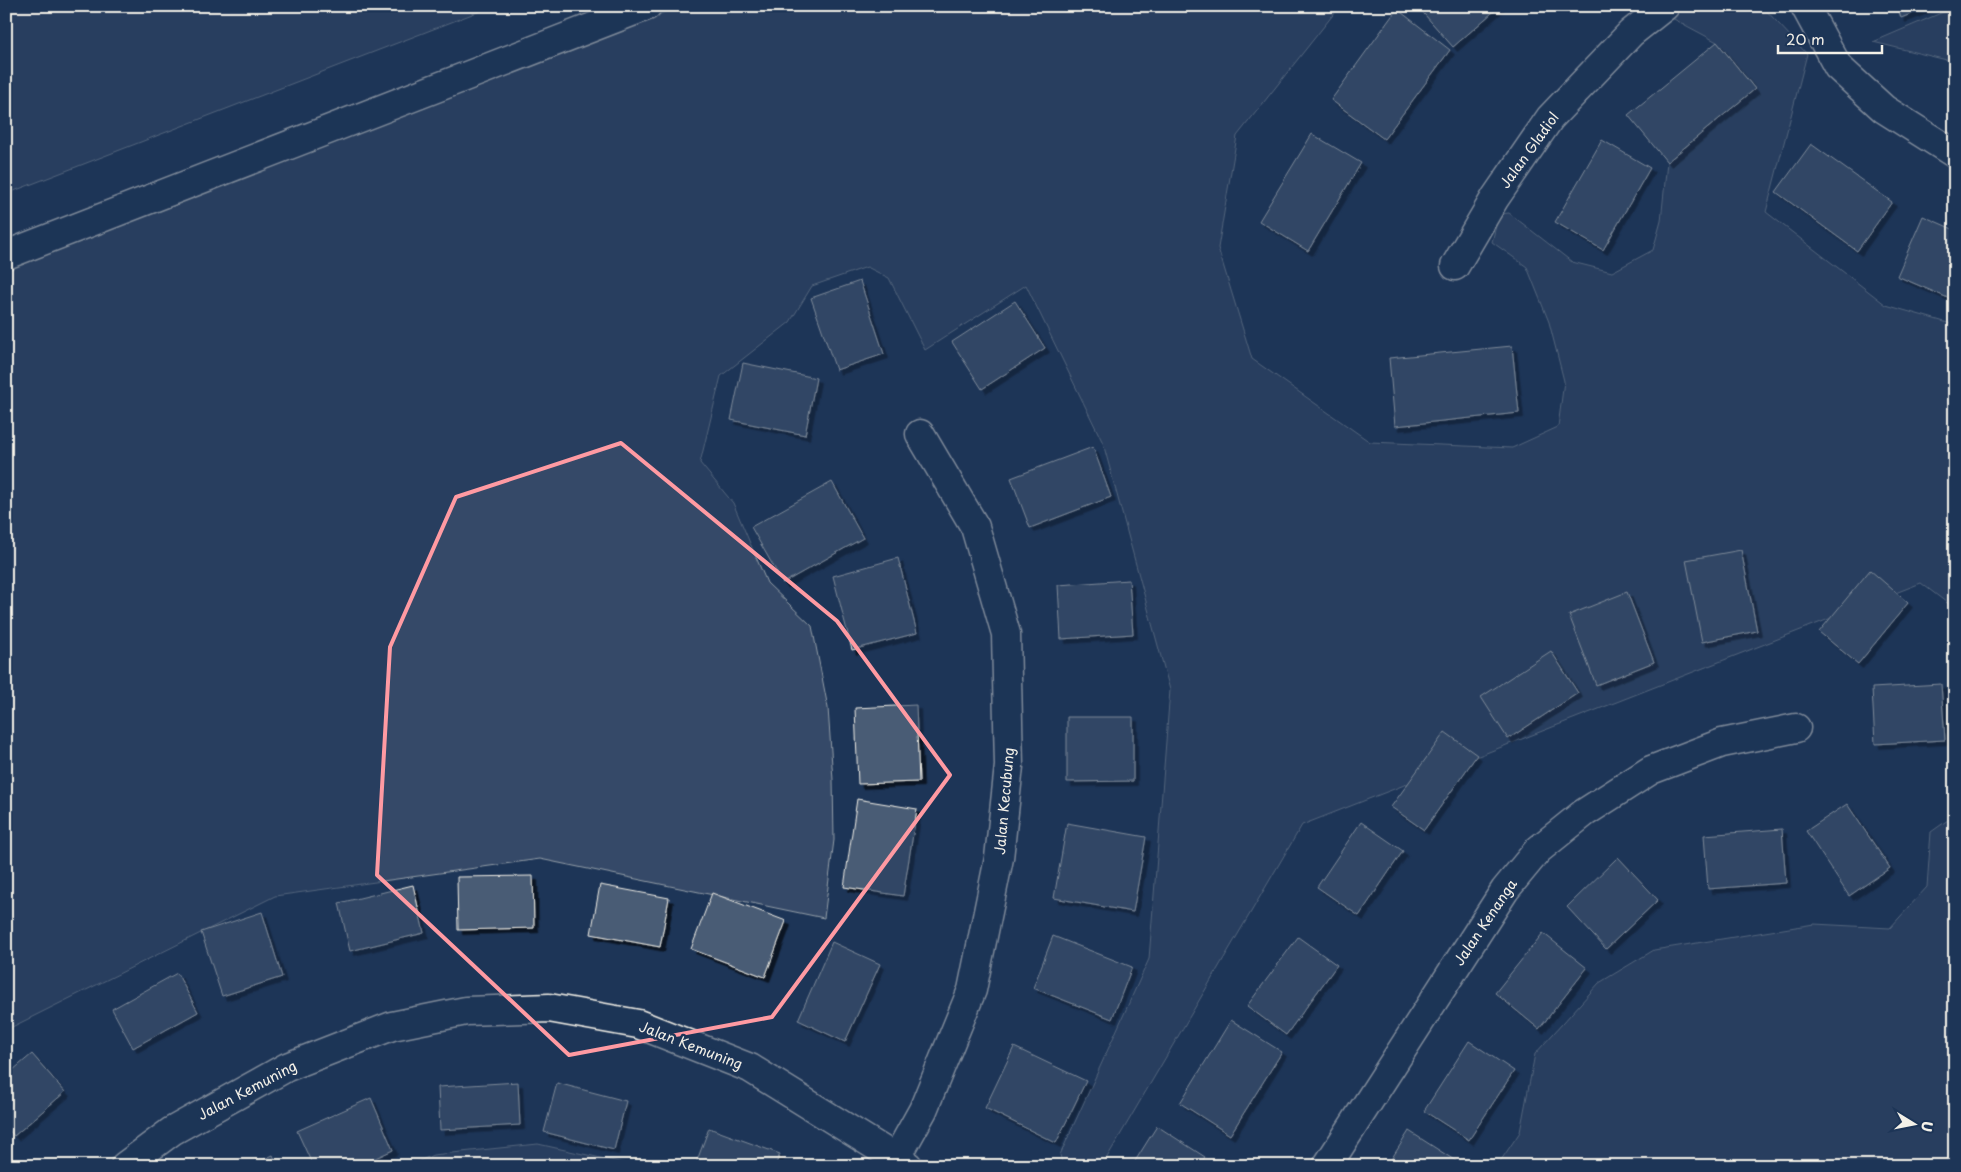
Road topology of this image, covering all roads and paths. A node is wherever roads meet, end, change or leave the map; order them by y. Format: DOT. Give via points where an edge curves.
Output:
graph roads {
  1 [pos="647,6"];
  2 [pos="1665,6"];
  3 [pos="1806,6"];
  4 [pos="1955,154"];
  5 [pos="6,255"];
  6 [pos="1455,266"];
  7 [pos="920,434"];
  8 [pos="1796,728"];
  9 [pos="898,1163"];
  10 [pos="125,1166"];
  11 [pos="1327,1166"];
  1 -- 5 [label="street"];
  2 -- 6 [label="street, Jalan Gladiol" via="1631,33 1550,118 1495,198"];
  3 -- 4 [label="street" via="1838,67 1884,109"];
  7 -- 9 [label="street, Jalan Kecubung" via="975,527 1006,634 1009,766 999,858 972,990"];
  8 -- 11 [label="street, Jalan Kenanga" via="1722,743 1651,770 1584,812 1538,850 1505,890"];
  9 -- 10 [label="street, Jalan Kemuning" via="750,1068 638,1024 549,1008 466,1011 392,1026 287,1067 172,1131"];
}
